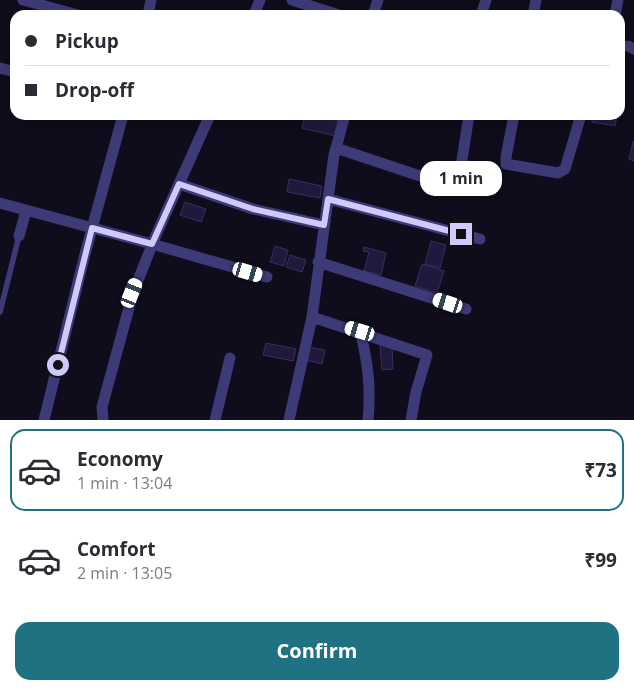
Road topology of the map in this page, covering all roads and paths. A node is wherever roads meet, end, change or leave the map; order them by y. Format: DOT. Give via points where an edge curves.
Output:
graph roads {
  1 [pos="23,0"];
  2 [pos="292,0"];
  3 [pos="60,10"];
  4 [pos="323,10"];
  5 [pos="122,120"];
  6 [pos="208,120"];
  7 [pos="344,120"];
  8 [pos="468,120"];
  9 [pos="513,120"];
  10 [pos="580,120"];
  11 [pos="336,148"];
  12 [pos="179,184"];
  13 [pos="328,199"];
  14 [pos="0,203"];
  15 [pos="26,211"];
  16 [pos="324,225"];
  17 [pos="92,228"];
  18 [pos="19,236"];
  19 [pos="480,239"];
  20 [pos="152,244"];
  21 [pos="318,262"];
  22 [pos="267,278"];
  23 [pos="466,309"];
  24 [pos="0,312"];
  25 [pos="312,317"];
  26 [pos="360,331"];
  27 [pos="230,358"];
  28 [pos="44,420"];
  29 [pos="103,420"];
  30 [pos="215,420"];
  31 [pos="289,420"];
  32 [pos="368,420"];
  33 [pos="411,420"];
  1 -- 3 [label="street"];
  2 -- 4 [label="street"];
  5 -- 17 [label="street"];
  6 -- 12 [label="street"];
  7 -- 11 [label="street"];
  8 -- 11 [label="street" via="456,185 447,185"];
  9 -- 10 [label="street" via="506,164 558,173 565,169"];
  11 -- 13 [label="street"];
  12 -- 16 [label="street" via="253,209"];
  12 -- 20 [label="street"];
  13 -- 16 [label="street"];
  13 -- 19 [label="street"];
  14 -- 15 [label="street"];
  15 -- 17 [label="street"];
  15 -- 18 [label="street"];
  16 -- 21 [label="street"];
  17 -- 20 [label="street"];
  17 -- 28 [label="street"];
  18 -- 24 [label="lane"];
  20 -- 22 [label="street"];
  20 -- 29 [label="street" via="125,316 102,407"];
  21 -- 23 [label="street"];
  21 -- 25 [label="street"];
  25 -- 26 [label="street"];
  25 -- 31 [label="street"];
  26 -- 32 [label="street" via="370,377"];
  26 -- 33 [label="street" via="427,355"];
  27 -- 30 [label="street"];
}
